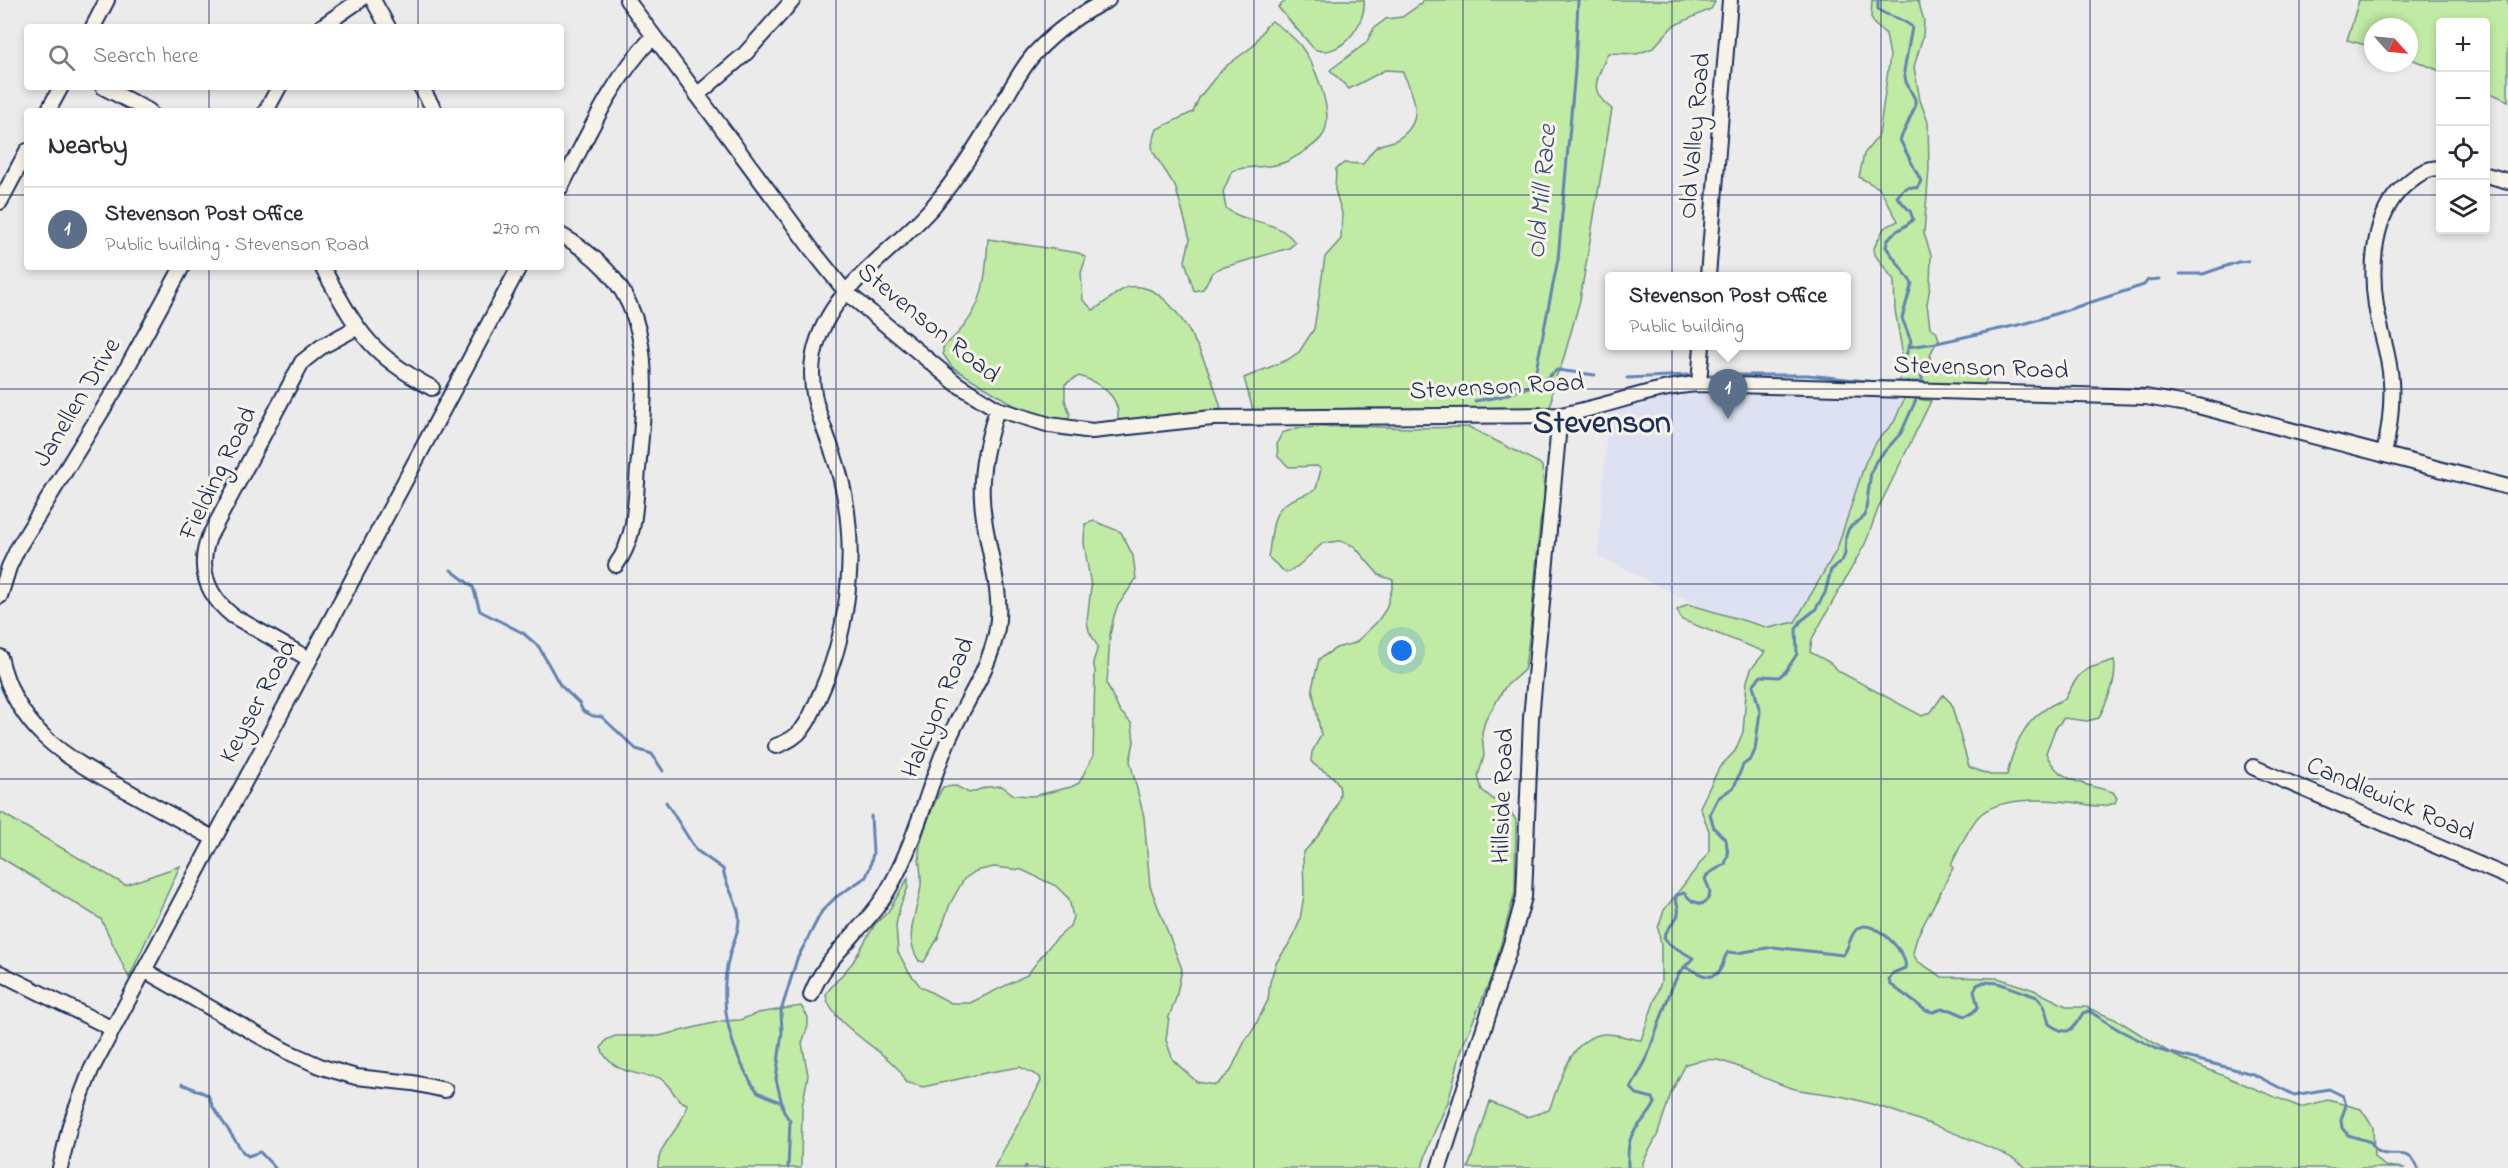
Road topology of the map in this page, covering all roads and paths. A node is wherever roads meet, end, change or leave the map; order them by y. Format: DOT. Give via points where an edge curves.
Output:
graph roads {
  1 [pos="107,0"];
  2 [pos="360,0"];
  3 [pos="372,0"];
  4 [pos="627,0"];
  5 [pos="793,0"];
  6 [pos="1108,0"];
  7 [pos="1730,0"];
  8 [pos="95,24"];
  9 [pos="325,24"];
  10 [pos="386,24"];
  11 [pos="653,36"];
  12 [pos="59,90"];
  13 [pos="109,90"];
  14 [pos="277,90"];
  15 [pos="423,90"];
  16 [pos="697,94"];
  17 [pos="50,108"];
  18 [pos="143,108"];
  19 [pos="268,108"];
  20 [pos="433,108"];
  21 [pos="24,157"];
  22 [pos="2436,169"];
  23 [pos="2490,176"];
  24 [pos="2508,181"];
  25 [pos="564,182"];
  26 [pos="0,202"];
  27 [pos="564,237"];
  28 [pos="180,270"];
  29 [pos="324,270"];
  30 [pos="517,270"];
  31 [pos="1708,272"];
  32 [pos="845,291"];
  33 [pos="356,328"];
  34 [pos="1702,350"];
  35 [pos="1699,384"];
  36 [pos="432,388"];
  37 [pos="997,410"];
  38 [pos="1560,415"];
  39 [pos="2384,455"];
  40 [pos="2508,487"];
  41 [pos="616,565"];
  42 [pos="0,596"];
  43 [pos="0,657"];
  44 [pos="309,659"];
  45 [pos="776,747"];
  46 [pos="2253,767"];
  47 [pos="213,838"];
  48 [pos="2508,877"];
  49 [pos="144,970"];
  50 [pos="0,973"];
  51 [pos="811,995"];
  52 [pos="112,1029"];
  53 [pos="446,1090"];
  54 [pos="60,1168"];
  55 [pos="1440,1168"];
  1 -- 8 [label="street"];
  2 -- 9 [label="street"];
  3 -- 10 [label="street"];
  4 -- 11 [label="street, Stevenson Road"];
  5 -- 16 [label="street" via="745,54"];
  6 -- 32 [label="street" via="1078,18 1035,54 947,189"];
  7 -- 31 [label="street, Old Valley Road"];
  11 -- 16 [label="street, Stevenson Road"];
  11 -- 25 [label="street" via="626,69"];
  12 -- 17 [label="street"];
  13 -- 18 [label="street"];
  14 -- 19 [label="street"];
  15 -- 20 [label="street"];
  16 -- 32 [label="street, Stevenson Road"];
  21 -- 26 [label="street"];
  22 -- 39 [label="street" via="2414,177 2394,196 2376,244 2374,286 2391,382 2390,427"];
  23 -- 24 [label="street"];
  27 -- 41 [label="street" via="590,255 619,289 635,318 643,348 645,393 632,530"];
  28 -- 42 [label="street, Janellen Drive" via="116,388 18,548"];
  29 -- 33 [label="street"];
  30 -- 44 [label="street, Keyser Road"];
  32 -- 37 [label="street, Stevenson Road" via="949,378"];
  32 -- 45 [label="street" via="817,339 812,375 815,401 840,472 847,516 849,565 845,604 834,656 812,712 792,741"];
  33 -- 36 [label="street" via="391,364"];
  33 -- 44 [label="street, Fielding Road" via="302,362 209,537 203,556 206,584 223,608"];
  34 -- 35 [label="street"];
  35 -- 38 [label="street, Stevenson Road" via="1661,389"];
  35 -- 39 [label="street, Stevenson Road" via="2146,397"];
  37 -- 38 [label="street, Stevenson Road" via="1092,432 1212,418"];
  37 -- 51 [label="street, Halcyon Road" via="982,479 985,527 998,600 995,641 949,739 895,877 883,898 821,974"];
  38 -- 55 [label="street, Hillside Road" via="1531,718 1524,897"];
  39 -- 40 [label="street, Stevenson Road"];
  43 -- 47 [label="street" via="17,703 53,747"];
  44 -- 47 [label="street, Keyser Road"];
  46 -- 48 [label="street, Candlewick Road"];
  47 -- 49 [label="street, Keyser Road"];
  49 -- 52 [label="street, Keyser Road"];
  49 -- 53 [label="street" via="286,1051 322,1067 356,1077"];
  50 -- 52 [label="street"];
  52 -- 54 [label="street, Keyser Road" via="82,1090"];
}
